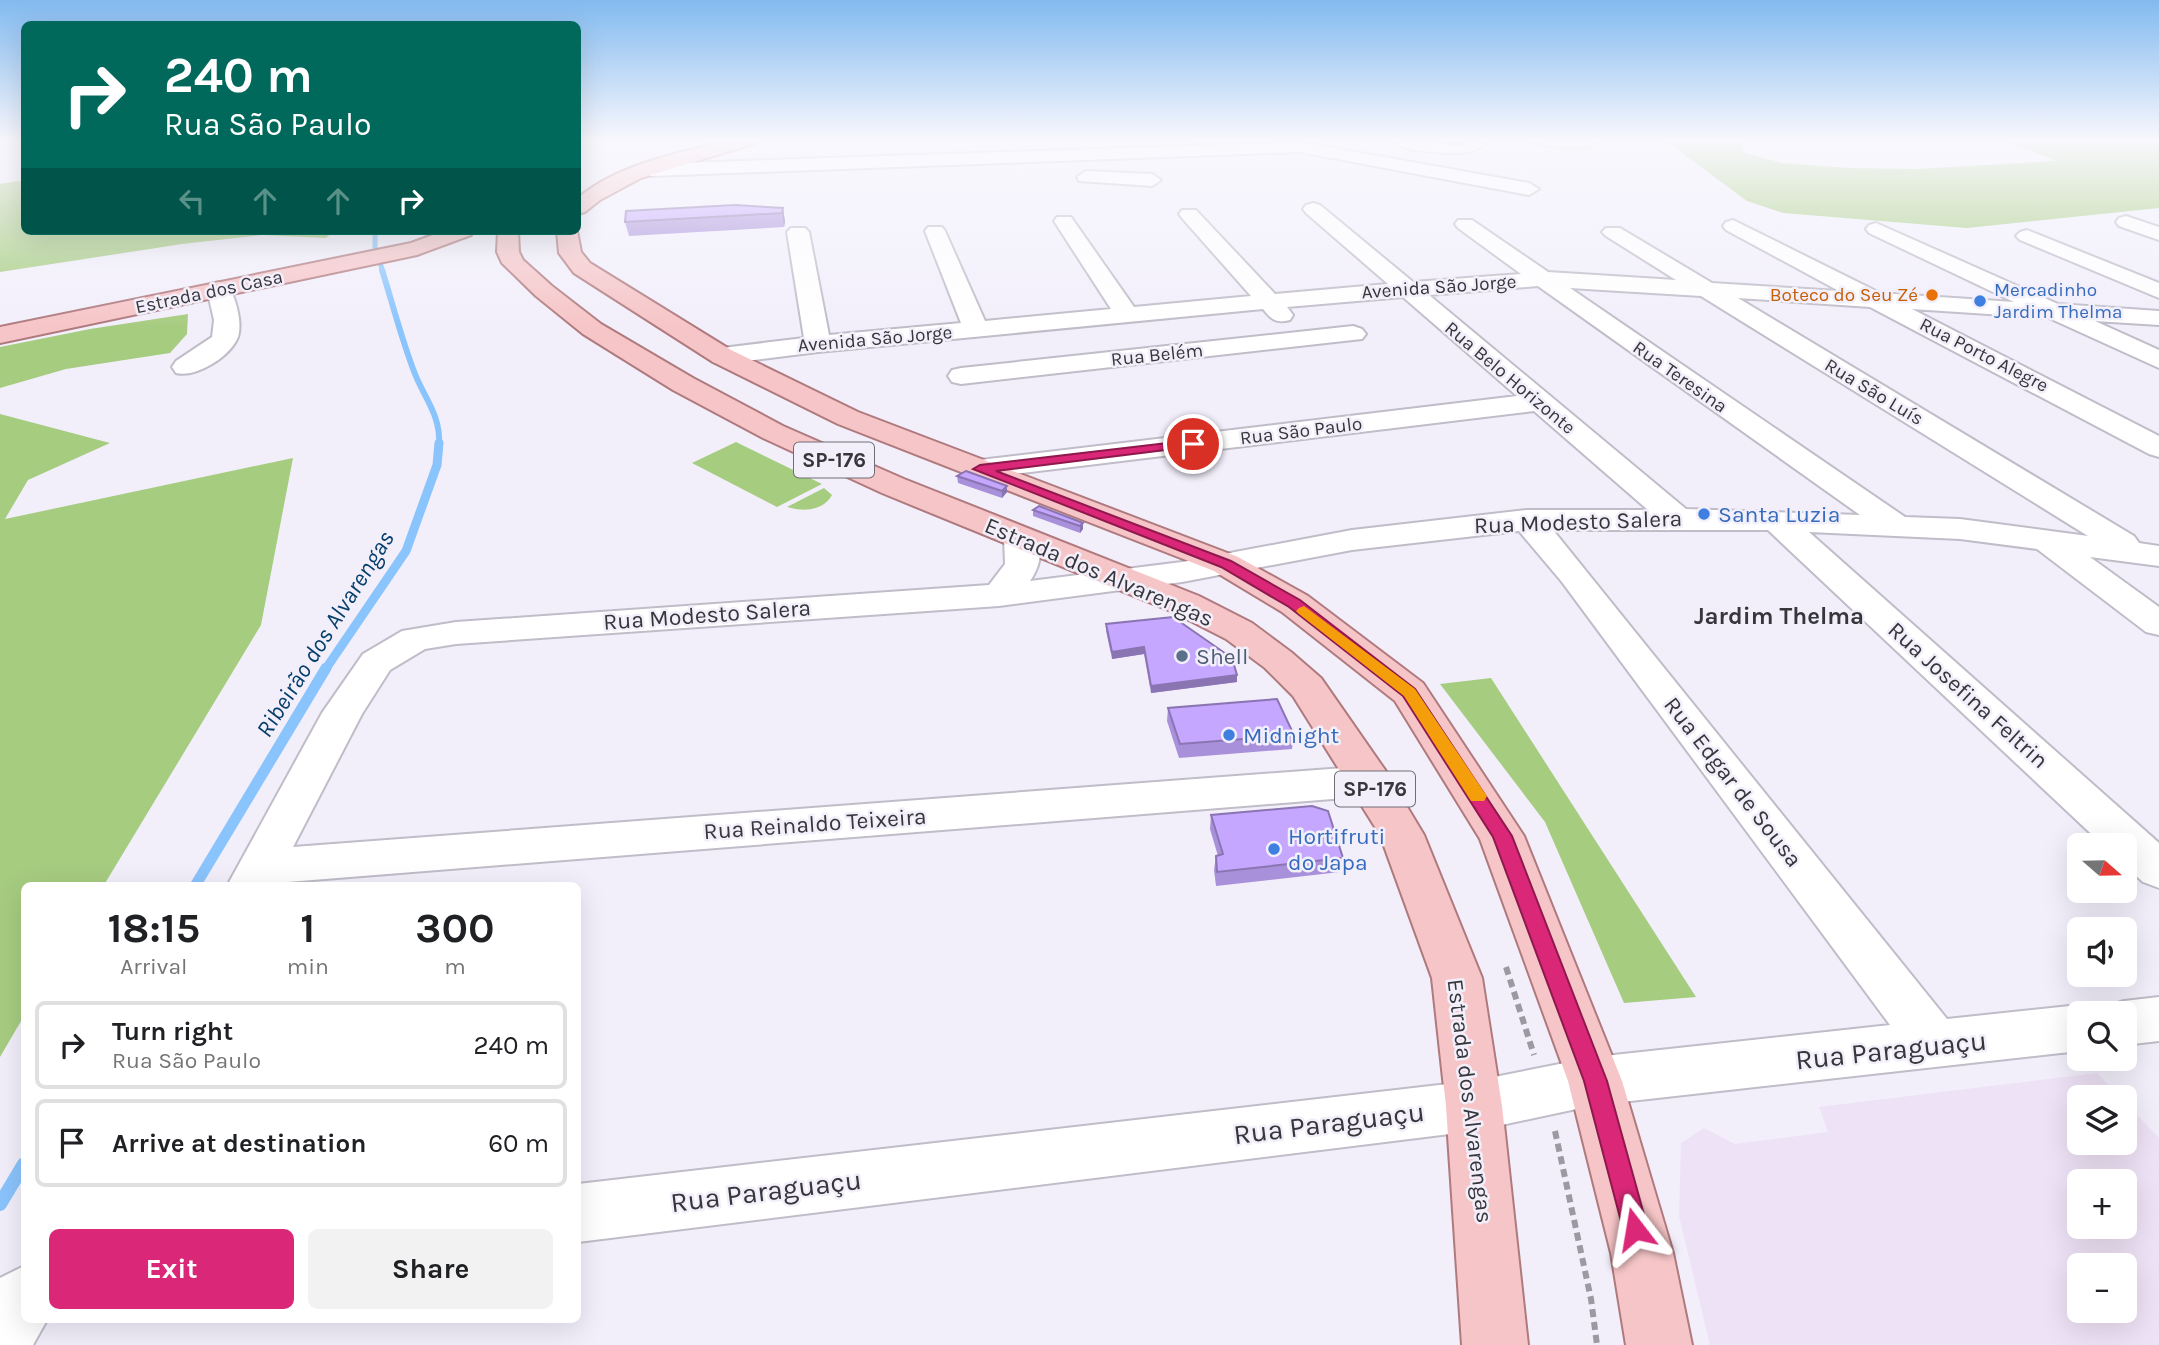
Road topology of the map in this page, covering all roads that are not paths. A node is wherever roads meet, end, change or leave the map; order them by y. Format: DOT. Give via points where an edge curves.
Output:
graph roads {
  1 [pos="1312,209"];
  2 [pos="1189,214"];
  3 [pos="1063,221"];
  4 [pos="2126,222"];
  5 [pos="1465,224"];
  6 [pos="1733,226"];
  7 [pos="1876,229"];
  8 [pos="935,231"];
  9 [pos="798,232"];
  10 [pos="1613,232"];
  11 [pos="2159,234"];
  12 [pos="2027,236"];
  13 [pos="553,240"];
  14 [pos="487,244"];
  15 [pos="1544,279"];
  16 [pos="1703,288"];
  17 [pos="219,289"];
  18 [pos="1405,289"];
  19 [pos="2159,291"];
  20 [pos="1878,301"];
  21 [pos="1269,302"];
  22 [pos="2052,311"];
  23 [pos="1127,315"];
  24 [pos="2159,318"];
  25 [pos="976,329"];
  26 [pos="1353,334"];
  27 [pos="0,335"];
  28 [pos="1303,340"];
  29 [pos="818,344"];
  30 [pos="722,356"];
  31 [pos="2159,360"];
  32 [pos="655,366"];
  33 [pos="186,367"];
  34 [pos="961,376"];
  35 [pos="1539,402"];
  36 [pos="2159,448"];
  37 [pos="980,469"];
  38 [pos="1677,518"];
  39 [pos="1527,520"];
  40 [pos="1777,521"];
  41 [pos="1898,526"];
  42 [pos="1021,539"];
  43 [pos="2045,539"];
  44 [pos="2147,553"];
  45 [pos="1226,564"];
  46 [pos="1126,579"];
  47 [pos="999,595"];
  48 [pos="2159,624"];
  49 [pos="1370,781"];
  50 [pos="2159,870"];
  51 [pos="255,876"];
  52 [pos="2159,1018"];
  53 [pos="2137,1021"];
  54 [pos="2067,1029"];
  55 [pos="1936,1045"];
  56 [pos="1571,1086"];
  57 [pos="1474,1106"];
  58 [pos="581,1213"];
  59 [pos="21,1303"];
  60 [pos="0,1341"];
  61 [pos="1495,1345"];
  62 [pos="1659,1345"];
  1 -- 18 [label="street, Rua Belo Horizonte"];
  2 -- 21 [label="street"];
  3 -- 23 [label="street"];
  4 -- 11 [label="street"];
  5 -- 15 [label="street, Rua Teresina"];
  6 -- 20 [label="street, Rua Porto Alegre"];
  7 -- 22 [label="street"];
  8 -- 25 [label="street"];
  9 -- 29 [label="street"];
  10 -- 16 [label="street, Rua São Luís"];
  12 -- 19 [label="street"];
  13 -- 14 [label="main road"];
  13 -- 30 [label="main road, SP-176" via="582,268"];
  14 -- 17 [label="main road, Estrada dos Casa" via="407,250"];
  14 -- 32 [label="main road" via="571,312 604,363 626,369"];
  15 -- 16 [label="street, Avenida São Jorge"];
  15 -- 18 [label="street, Avenida São Jorge"];
  15 -- 41 [label="street, Rua Teresina"];
  16 -- 20 [label="street, Avenida São Jorge"];
  16 -- 44 [label="street, Rua São Luís"];
  17 -- 27 [label="main road, Estrada dos Casa"];
  17 -- 33 [label="street" via="229,331 221,346"];
  18 -- 21 [label="street, Avenida São Jorge"];
  18 -- 35 [label="street, Rua Belo Horizonte"];
  20 -- 22 [label="street, Avenida São Jorge"];
  20 -- 36 [label="street, Rua Porto Alegre"];
  21 -- 23 [label="street, Avenida São Jorge"];
  21 -- 28 [label="street"];
  22 -- 24 [label="street, Avenida São Jorge"];
  22 -- 31 [label="street"];
  23 -- 25 [label="street, Avenida São Jorge"];
  25 -- 29 [label="street, Avenida São Jorge"];
  26 -- 28 [label="street, Rua Belém"];
  28 -- 34 [label="street, Rua Belém"];
  29 -- 30 [label="street, Avenida São Jorge"];
  30 -- 32 [label="main road"];
  30 -- 37 [label="main road, SP-176" via="848,418"];
  32 -- 42 [label="main road, Estrada dos Alvarengas / SP-176" via="773,432"];
  35 -- 37 [label="street, Rua São Paulo"];
  35 -- 38 [label="street, Rua Belo Horizonte"];
  37 -- 45 [label="main road, SP-176"];
  38 -- 39 [label="street, Rua Modesto Salera"];
  38 -- 40 [label="street, Rua Modesto Salera"];
  39 -- 45 [label="street, Rua Modesto Salera" via="1352,540"];
  39 -- 55 [label="street, Rua Edgar de Sousa"];
  40 -- 41 [label="street, Rua Modesto Salera"];
  40 -- 50 [label="street, Rua Josefina Feltrin"];
  41 -- 43 [label="street, Rua Modesto Salera"];
  42 -- 46 [label="main road, Estrada dos Alvarengas / SP-176"];
  42 -- 47 [label="street" via="1023,564"];
  43 -- 44 [label="street, Rua Modesto Salera"];
  43 -- 48 [label="street"];
  45 -- 46 [label="street, Rua Modesto Salera"];
  45 -- 56 [label="main road, SP-176" via="1294,604 1416,702 1502,836"];
  46 -- 47 [label="street, Rua Modesto Salera"];
  46 -- 49 [label="main road, Estrada dos Alvarengas / SP-176" via="1238,631 1278,660 1307,687"];
  47 -- 51 [label="street, Rua Modesto Salera" via="456,632 415,639 376,662 363,680"];
  49 -- 51 [label="street, Rua Reinaldo Teixeira"];
  49 -- 57 [label="main road, Estrada dos Alvarengas / SP-176" via="1402,835 1457,978"];
  52 -- 53 [label="street"];
  54 -- 55 [label="street, Rua Paraguaçu"];
  55 -- 56 [label="street, Rua Paraguaçu"];
  56 -- 57 [label="street, Rua Paraguaçu"];
  56 -- 62 [label="main road, SP-176" via="1642,1253"];
  57 -- 58 [label="street, Rua Paraguaçu"];
  57 -- 61 [label="main road, Estrada dos Alvarengas / SP-176"];
  59 -- 60 [label="street"];
}
